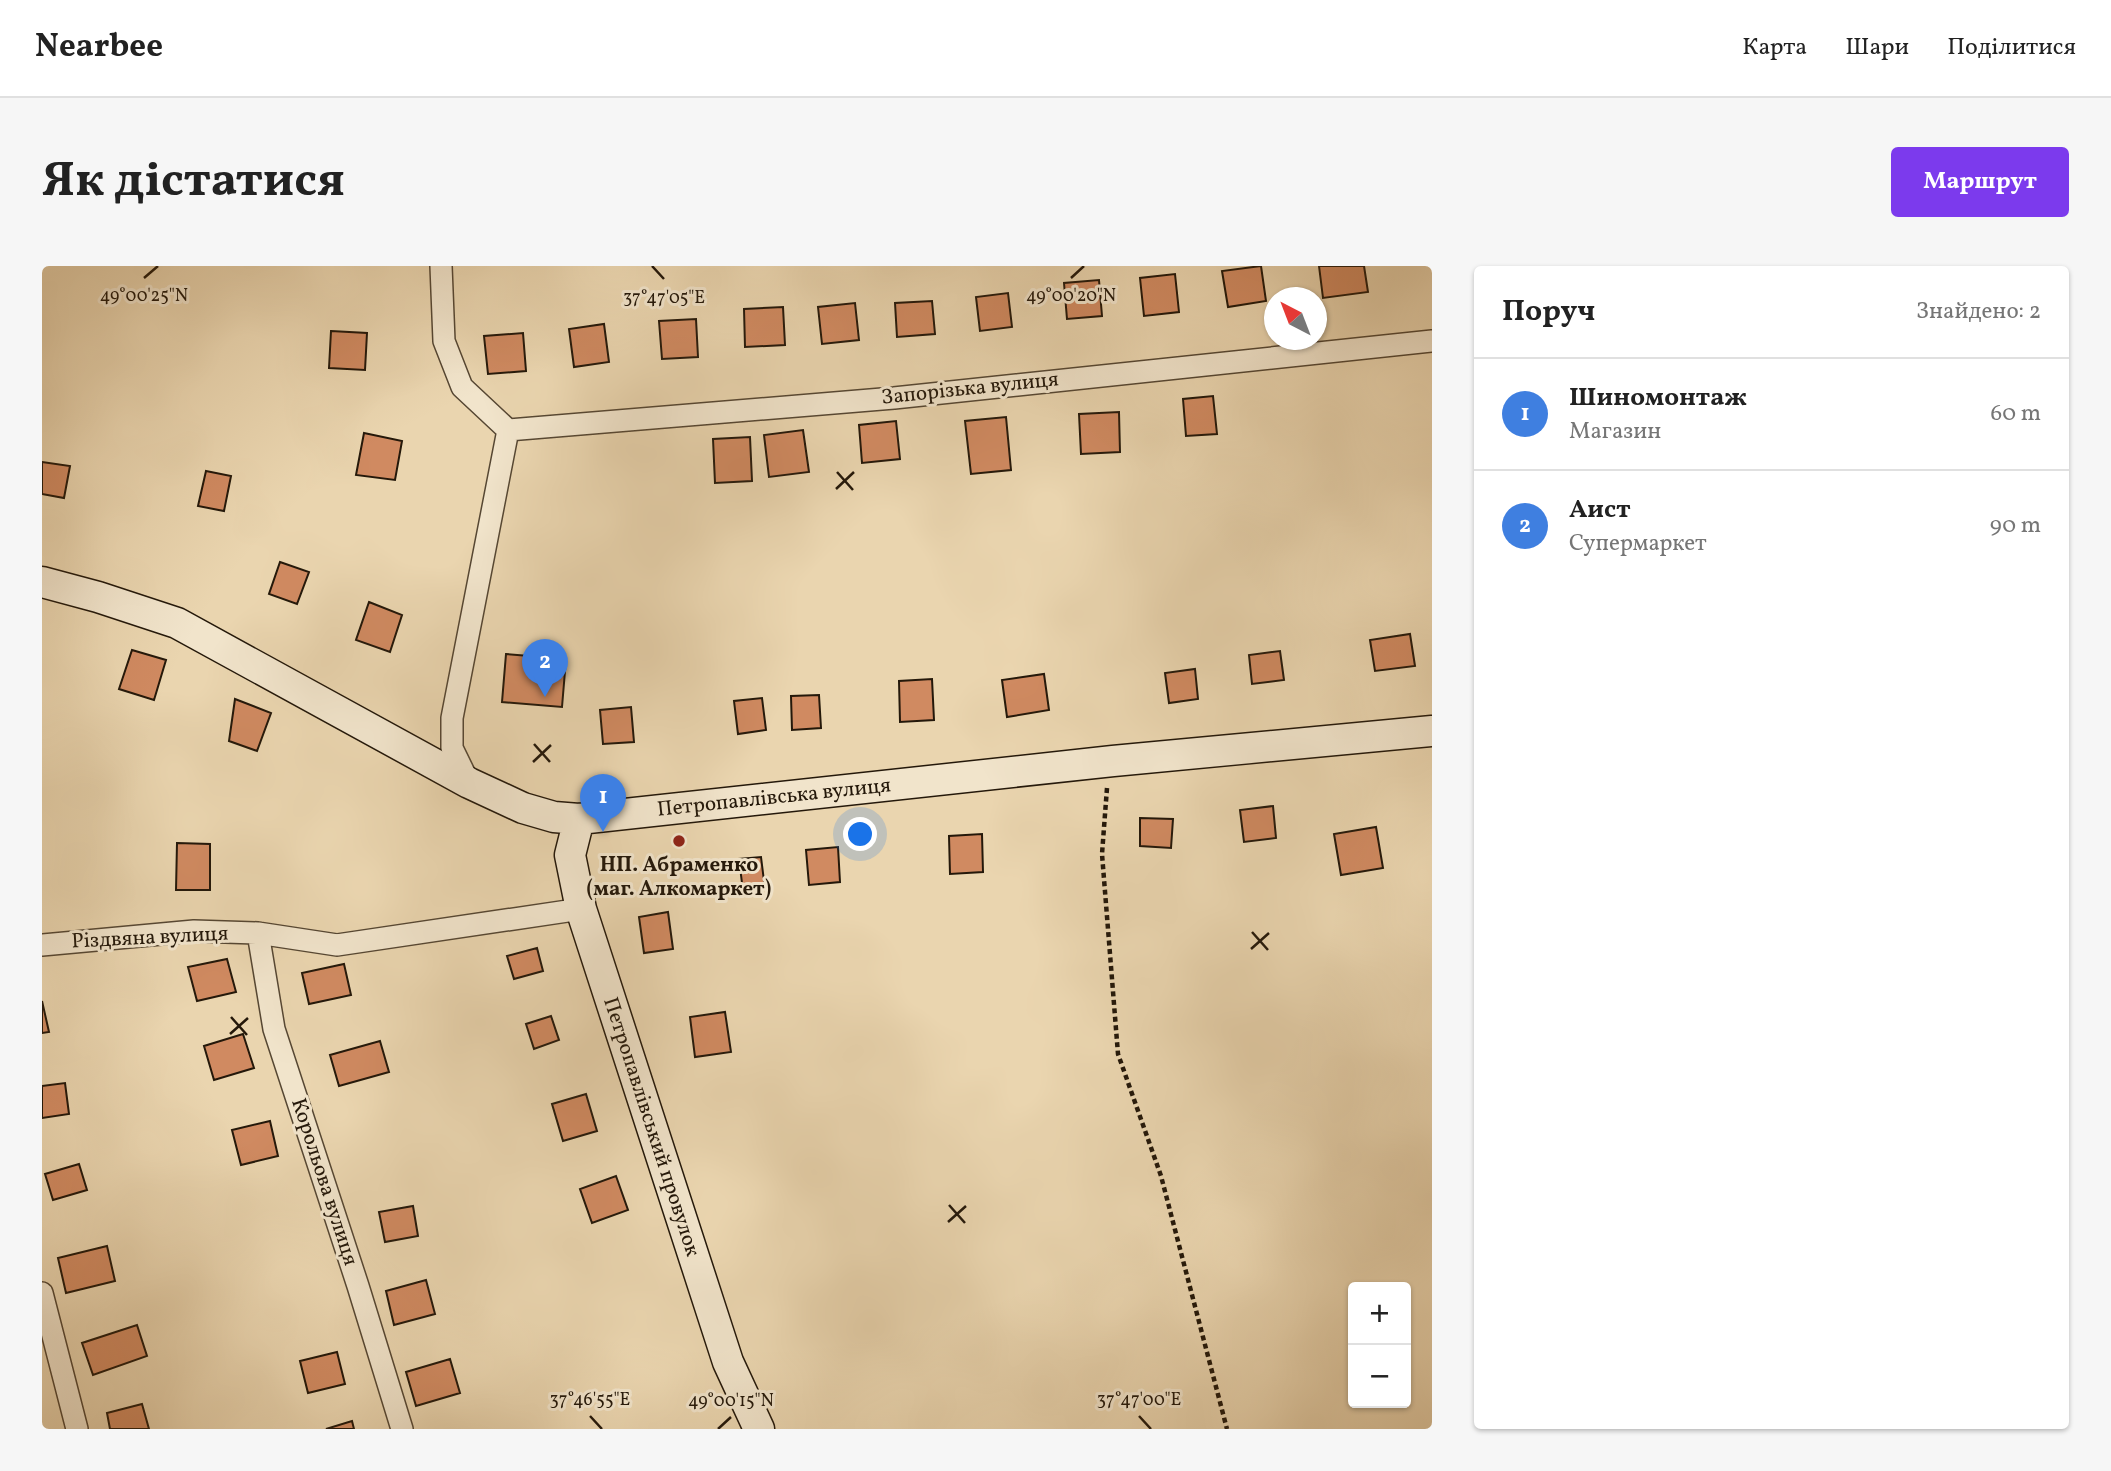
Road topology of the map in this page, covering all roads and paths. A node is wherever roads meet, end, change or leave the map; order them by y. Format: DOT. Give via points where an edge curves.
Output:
graph roads {
  1 [pos="441,266"];
  2 [pos="1432,341"];
  3 [pos="508,430"];
  4 [pos="42,582"];
  5 [pos="1432,731"];
  6 [pos="1113,761"];
  7 [pos="469,783"];
  8 [pos="579,819"];
  9 [pos="581,909"];
  10 [pos="258,933"];
  11 [pos="42,945"];
  12 [pos="42,1293"];
  13 [pos="77,1429"];
  14 [pos="402,1429"];
  15 [pos="759,1429"];
  16 [pos="1227,1429"];
  1 -- 3 [label="street" via="444,341 462,387"];
  2 -- 3 [label="street, Запорізька вулиця" via="894,397"];
  3 -- 7 [label="street" via="452,718 452,748"];
  4 -- 7 [label="street, Петропавлівська вулиця" via="177,623"];
  5 -- 6 [label="street, Петропавлівська вулиця"];
  6 -- 8 [label="street, Петропавлівська вулиця"];
  6 -- 16 [label="path" via="1107,780 1102,854 1118,1054 1161,1176"];
  7 -- 8 [label="street, Петропавлівська вулиця" via="523,808"];
  8 -- 9 [label="street, Петропавлівський провулок" via="570,855"];
  9 -- 10 [label="street, Різдвяна вулиця" via="337,944"];
  9 -- 15 [label="street, Петропавлівський провулок" via="727,1363"];
  10 -- 11 [label="street, Різдвяна вулиця" via="194,931"];
  10 -- 14 [label="street, Корольова вулиця" via="274,1029"];
  12 -- 13 [label="street"];
}
